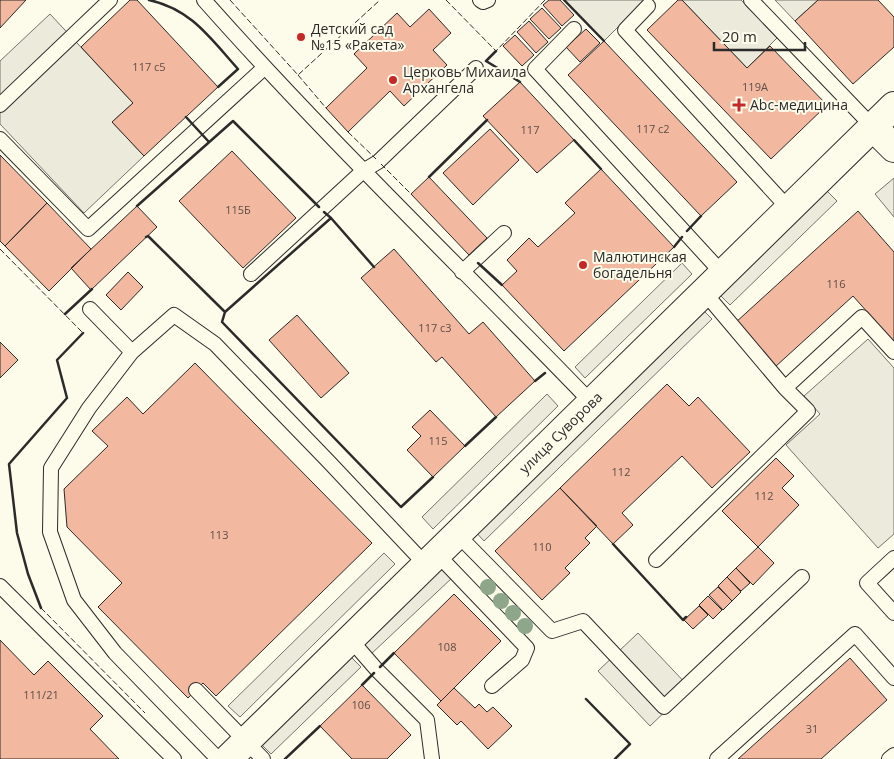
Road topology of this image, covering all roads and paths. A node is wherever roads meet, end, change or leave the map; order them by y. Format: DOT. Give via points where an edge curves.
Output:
graph roads {
  1 [pos="110,0"];
  2 [pos="204,0"];
  3 [pos="480,0"];
  4 [pos="488,0"];
  5 [pos="751,0"];
  6 [pos="648,2"];
  7 [pos="574,29"];
  8 [pos="264,68"];
  9 [pos="476,68"];
  10 [pos="0,105"];
  11 [pos="894,106"];
  12 [pos="873,127"];
  13 [pos="0,140"];
  14 [pos="894,148"];
  15 [pos="363,171"];
  16 [pos="788,209"];
  17 [pos="504,233"];
  18 [pos="462,272"];
  19 [pos="251,274"];
  20 [pos="723,274"];
  21 [pos="704,292"];
  22 [pos="90,309"];
  23 [pos="132,352"];
  24 [pos="894,352"];
  25 [pos="785,388"];
  26 [pos="592,403"];
  27 [pos="457,534"];
  28 [pos="894,558"];
  29 [pos="431,560"];
  30 [pos="656,560"];
  31 [pos="802,577"];
  32 [pos="0,586"];
  33 [pos="894,614"];
  34 [pos="350,639"];
  35 [pos="894,678"];
  36 [pos="492,686"];
  37 [pos="196,690"];
  38 [pos="246,753"];
  39 [pos="894,755"];
  40 [pos="174,759"];
  41 [pos="218,759"];
  42 [pos="432,759"];
  43 [pos="717,759"];
  44 [pos="889,759"];
  1 -- 10 [label="lane"];
  2 -- 8 [label="lane"];
  3 -- 4 [label="lane"];
  5 -- 12 [label="lane"];
  6 -- 16 [label="lane" via="625,30"];
  7 -- 20 [label="lane" via="534,69"];
  8 -- 13 [label="lane" via="88,229"];
  8 -- 15 [label="lane"];
  9 -- 15 [label="lane" via="378,162"];
  11 -- 12 [label="street, улица Суворова"];
  12 -- 14 [label="street"];
  12 -- 16 [label="street, улица Суворова"];
  15 -- 18 [label="lane"];
  15 -- 19 [label="lane"];
  16 -- 20 [label="street, улица Суворова"];
  17 -- 18 [label="lane"];
  18 -- 26 [label="lane"];
  20 -- 21 [label="street, улица Суворова"];
  21 -- 25 [label="lane"];
  21 -- 26 [label="street, улица Суворова"];
  22 -- 23 [label="lane"];
  23 -- 29 [label="lane" via="174,315 215,344 329,462"];
  23 -- 41 [label="lane" via="89,408 51,468 50,532 74,600 115,653"];
  24 -- 25 [label="lane" via="862,317"];
  25 -- 30 [label="lane" via="808,411"];
  26 -- 27 [label="street, улица Суворова"];
  27 -- 29 [label="street, улица Суворова"];
  27 -- 31 [label="lane" via="552,631 583,621 664,707"];
  28 -- 33 [label="lane" via="866,583"];
  29 -- 34 [label="street, улица Суворова"];
  29 -- 36 [label="lane" via="527,648 522,660"];
  32 -- 40 [label="lane"];
  34 -- 38 [label="street, улица Суворова"];
  34 -- 42 [label="lane" via="427,720"];
  35 -- 43 [label="lane" via="854,634"];
  37 -- 38 [label="lane"];
  39 -- 44 [label="lane"];
}
